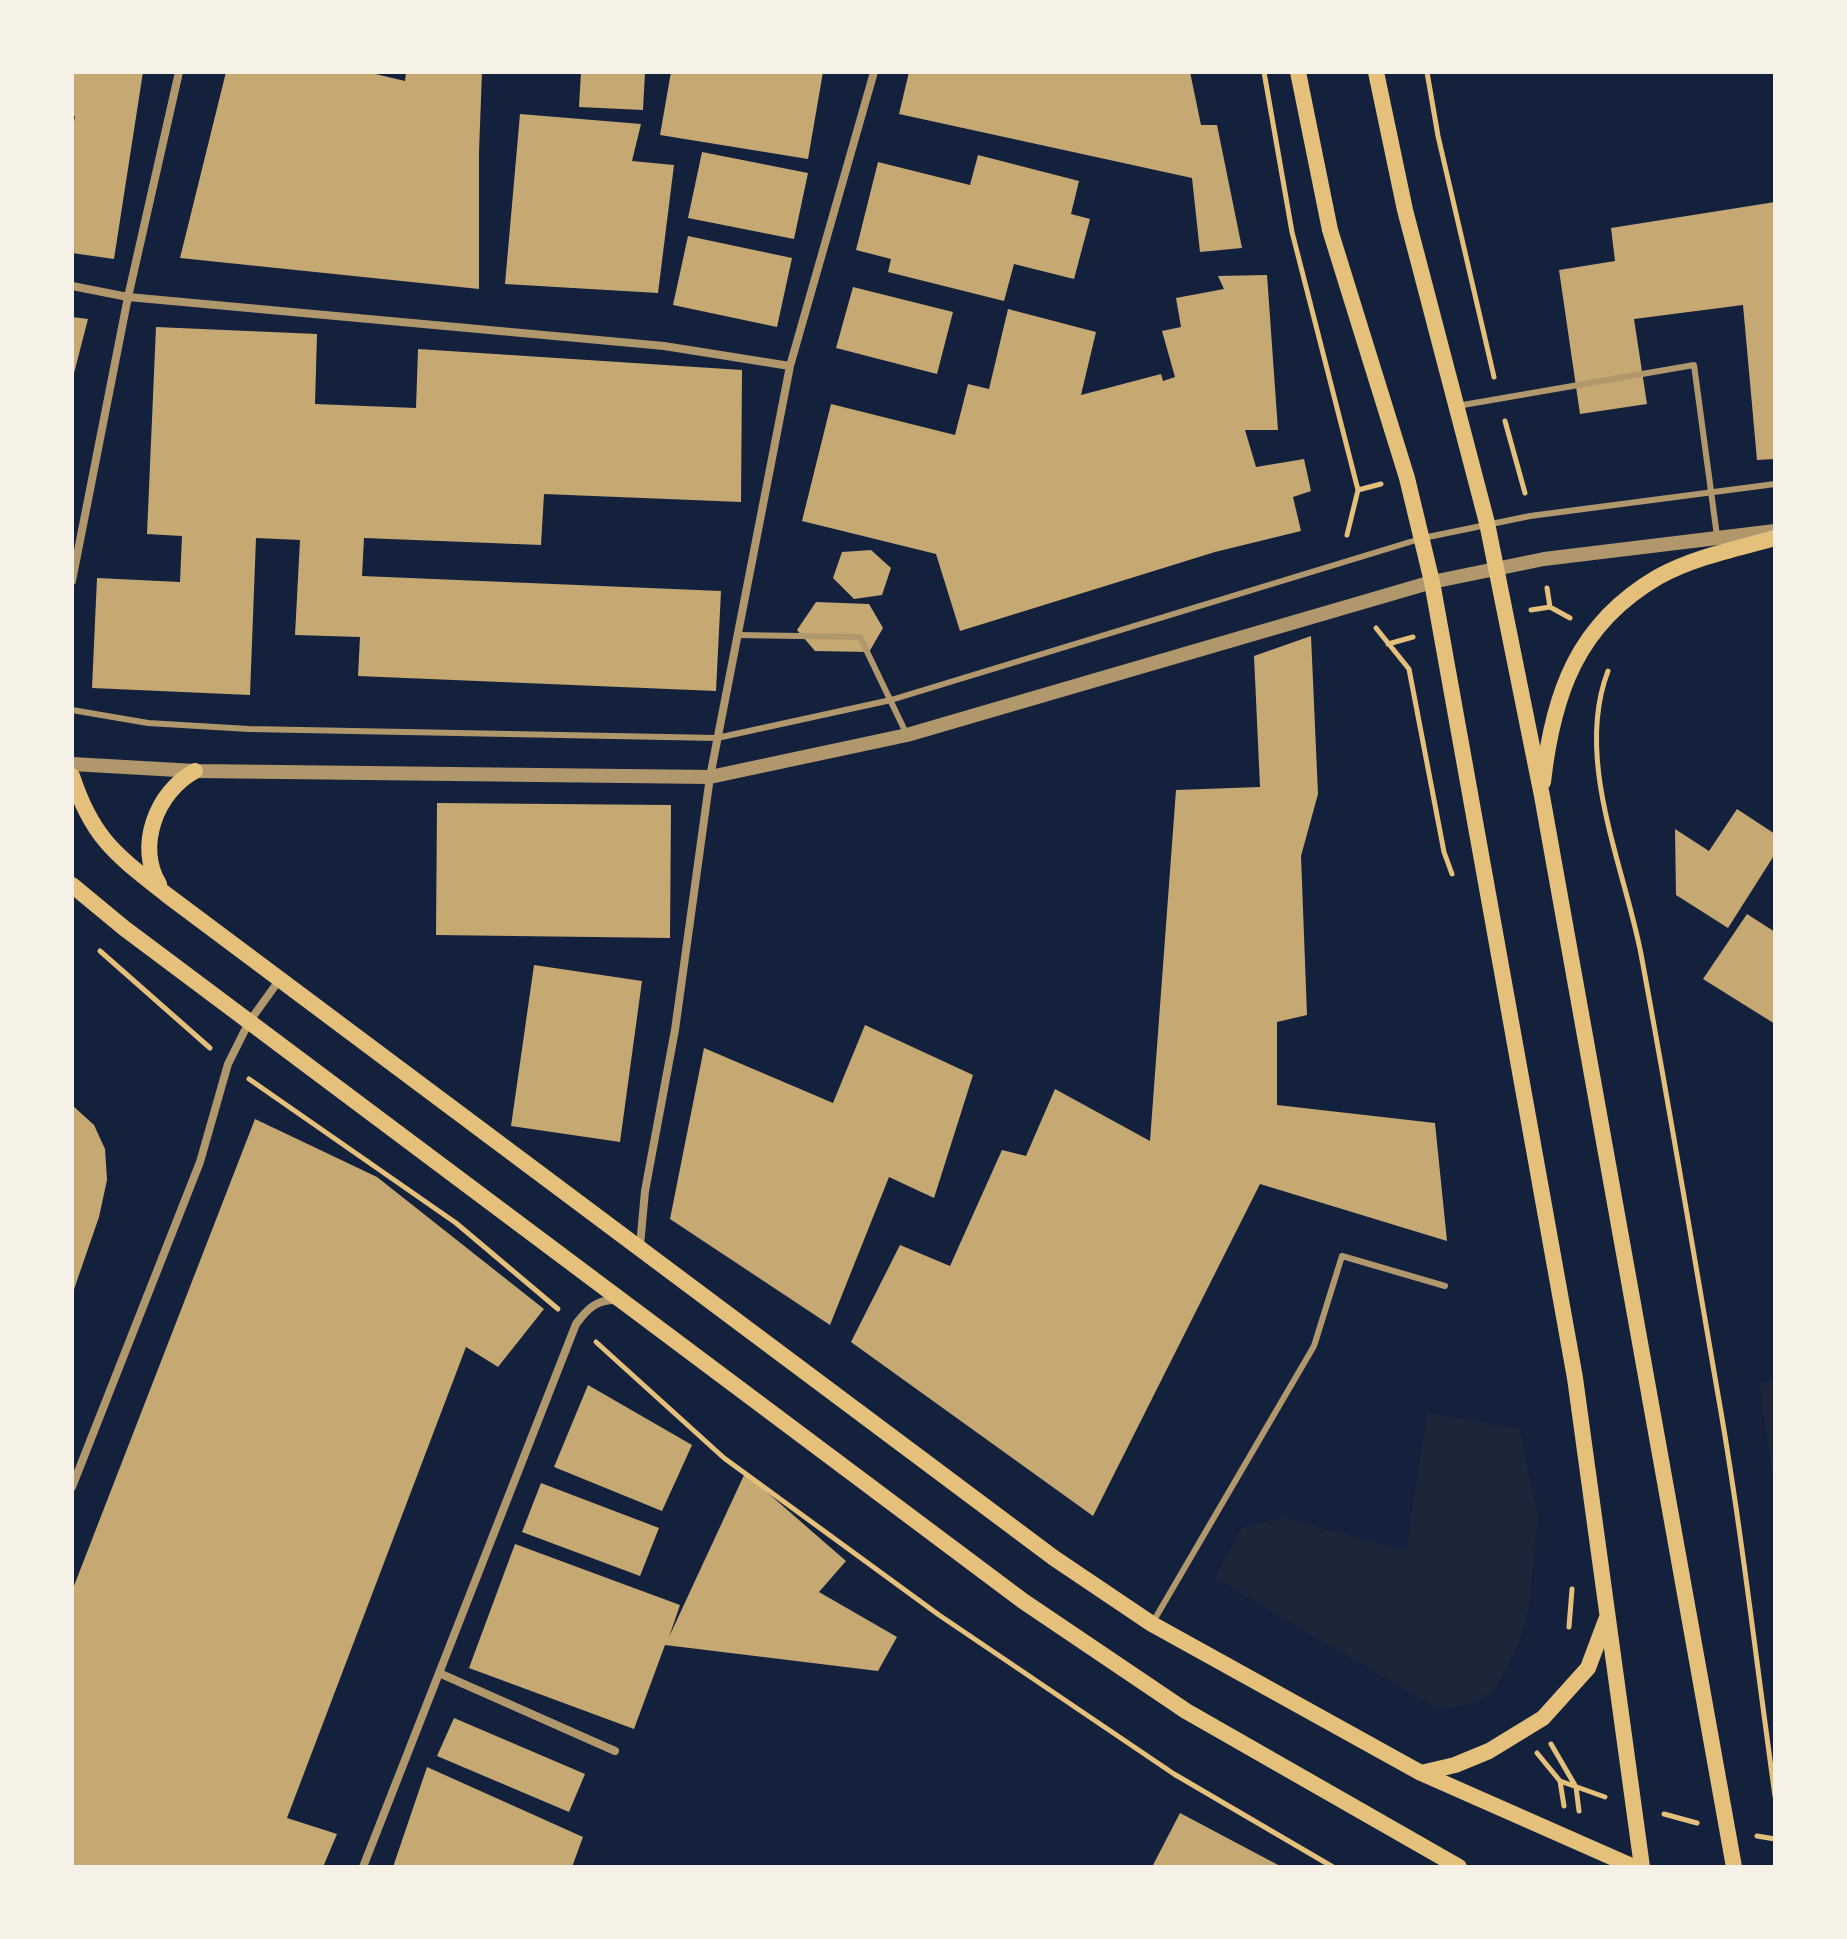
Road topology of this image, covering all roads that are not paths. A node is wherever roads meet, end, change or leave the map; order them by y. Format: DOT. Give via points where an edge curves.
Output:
graph roads {
  1 [pos="179,72"];
  2 [pos="874,72"];
  3 [pos="1298,72"];
  4 [pos="1376,72"];
  5 [pos="72,286"];
  6 [pos="128,297"];
  7 [pos="790,366"];
  8 [pos="1457,406"];
  9 [pos="1775,484"];
  10 [pos="1710,491"];
  11 [pos="1487,523"];
  12 [pos="1775,531"];
  13 [pos="1423,538"];
  14 [pos="1717,538"];
  15 [pos="1775,538"];
  16 [pos="1495,568"];
  17 [pos="72,581"];
  18 [pos="1432,582"];
  19 [pos="737,635"];
  20 [pos="891,700"];
  21 [pos="72,710"];
  22 [pos="907,735"];
  23 [pos="717,738"];
  24 [pos="72,764"];
  25 [pos="195,771"];
  26 [pos="72,776"];
  27 [pos="710,777"];
  28 [pos="1542,796"];
  29 [pos="72,885"];
  30 [pos="167,895"];
  31 [pos="280,979"];
  32 [pos="249,1022"];
  33 [pos="640,1247"];
  34 [pos="1445,1286"];
  35 [pos="623,1300"];
  36 [pos="72,1487"];
  37 [pos="1607,1619"];
  38 [pos="1152,1624"];
  39 [pos="439,1673"];
  40 [pos="615,1751"];
  41 [pos="1421,1773"];
  42 [pos="363,1867"];
  43 [pos="1459,1867"];
  44 [pos="1634,1867"];
  45 [pos="1642,1867"];
  46 [pos="1734,1867"];
  1 -- 6 [label="street"];
  2 -- 7 [label="street"];
  3 -- 13 [label="main road" via="1330,230"];
  4 -- 8 [label="main road" via="1405,210"];
  5 -- 6 [label="street"];
  6 -- 7 [label="street" via="664,346"];
  6 -- 17 [label="street"];
  7 -- 19 [label="street"];
  8 -- 10 [label="lane" via="1694,365"];
  8 -- 11 [label="main road"];
  9 -- 10 [label="lane"];
  10 -- 11 [label="lane"];
  10 -- 14 [label="lane"];
  11 -- 13 [label="lane"];
  11 -- 16 [label="main road"];
  12 -- 14 [label="street"];
  13 -- 18 [label="main road"];
  13 -- 20 [label="lane"];
  14 -- 16 [label="street"];
  15 -- 28 [label="main road" via="1659,577 1615,607 1574,661 1558,699"];
  16 -- 18 [label="street"];
  16 -- 28 [label="main road"];
  18 -- 22 [label="street"];
  18 -- 37 [label="main road" via="1575,1378"];
  19 -- 20 [label="lane" via="860,637"];
  19 -- 23 [label="street"];
  20 -- 22 [label="lane"];
  20 -- 23 [label="lane"];
  21 -- 23 [label="lane" via="148,723 249,729"];
  22 -- 27 [label="street"];
  23 -- 27 [label="street"];
  24 -- 25 [label="street"];
  25 -- 27 [label="street"];
  25 -- 30 [label="main road" via="164,800 151,834 148,859"];
  26 -- 30 [label="main road" via="94,828 113,852"];
  27 -- 33 [label="street"];
  28 -- 46 [label="main road"];
  29 -- 32 [label="main road"];
  30 -- 31 [label="main road"];
  31 -- 32 [label="street"];
  31 -- 33 [label="main road"];
  32 -- 35 [label="main road"];
  32 -- 36 [label="street" via="228,1064 200,1162"];
  33 -- 38 [label="main road" via="1054,1558"];
  34 -- 38 [label="lane" via="1342,1256 1314,1346"];
  35 -- 39 [label="street" via="594,1304 576,1324"];
  35 -- 43 [label="main road" via="1023,1601 1186,1711"];
  37 -- 41 [label="main road" via="1588,1668 1536,1722 1489,1751"];
  37 -- 45 [label="main road"];
  38 -- 41 [label="main road"];
  39 -- 40 [label="street"];
  39 -- 42 [label="street"];
  41 -- 44 [label="main road"];
}
